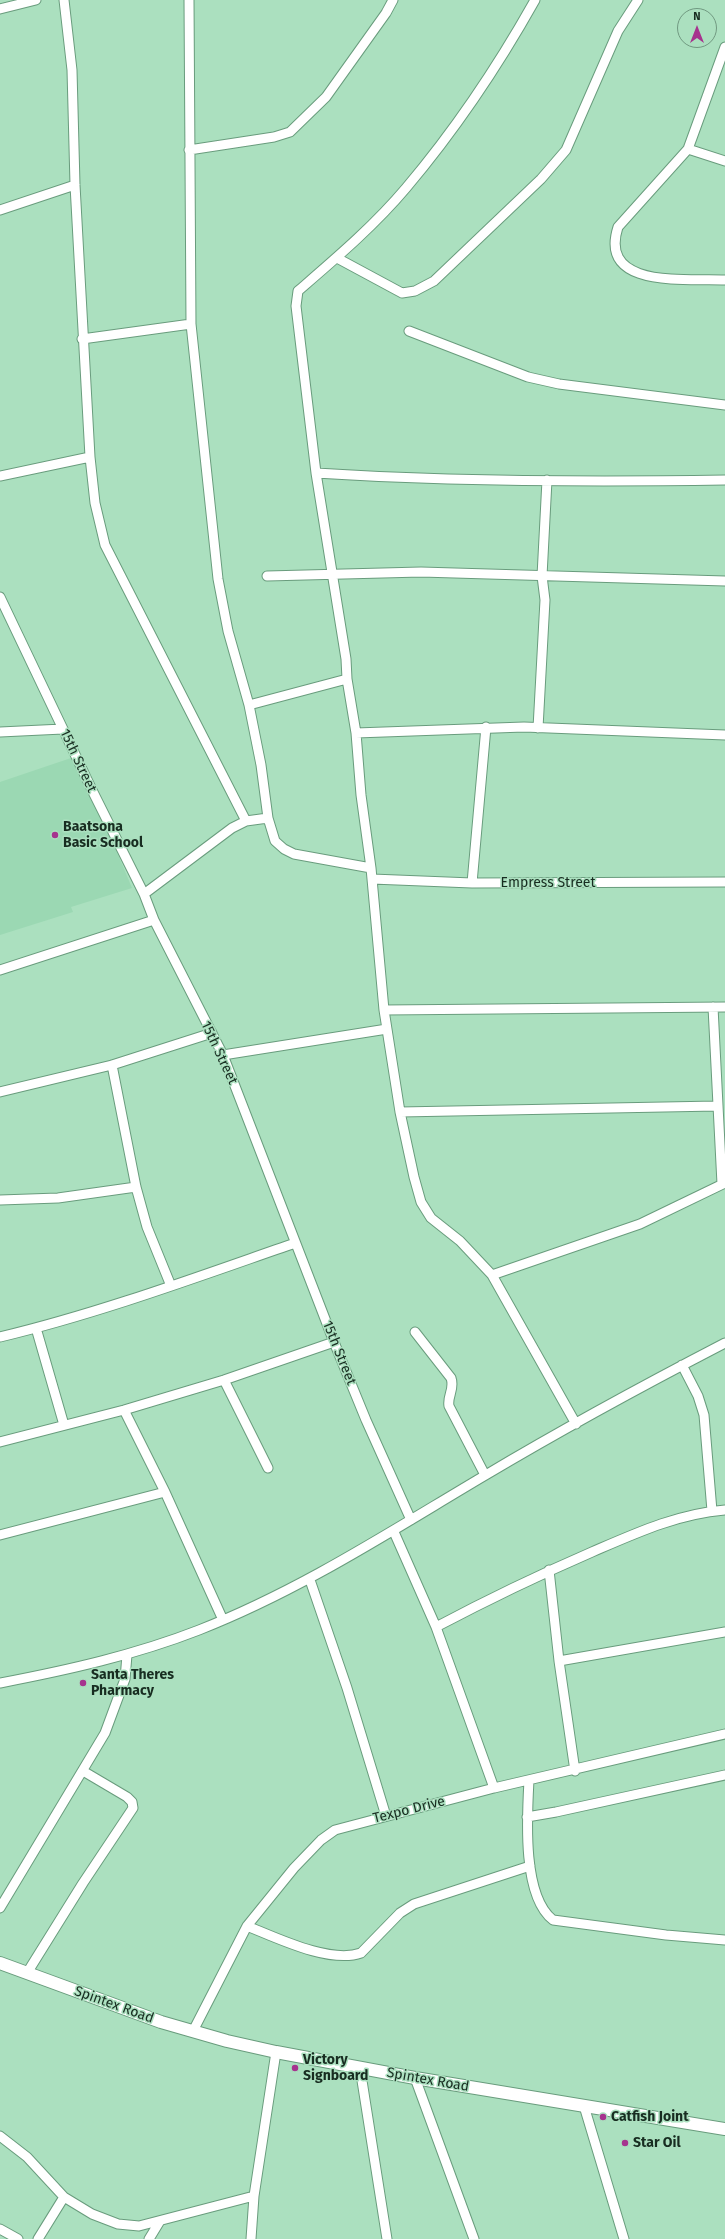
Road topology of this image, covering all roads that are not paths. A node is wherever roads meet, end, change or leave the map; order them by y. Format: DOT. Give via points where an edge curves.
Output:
graph roads {
  1 [pos="36,0"];
  2 [pos="64,0"];
  3 [pos="189,0"];
  4 [pos="393,0"];
  5 [pos="535,0"];
  6 [pos="638,0"];
  7 [pos="0,9"];
  8 [pos="725,47"];
  9 [pos="688,149"];
  10 [pos="189,150"];
  11 [pos="725,161"];
  12 [pos="74,185"];
  13 [pos="0,210"];
  14 [pos="337,258"];
  15 [pos="725,280"];
  16 [pos="191,324"];
  17 [pos="409,331"];
  18 [pos="82,339"];
  19 [pos="725,404"];
  20 [pos="90,457"];
  21 [pos="316,473"];
  22 [pos="0,476"];
  23 [pos="548,480"];
  24 [pos="725,480"];
  25 [pos="333,574"];
  26 [pos="267,576"];
  27 [pos="542,576"];
  28 [pos="725,580"];
  29 [pos="0,597"];
  30 [pos="347,679"];
  31 [pos="249,706"];
  32 [pos="486,727"];
  33 [pos="538,728"];
  34 [pos="63,729"];
  35 [pos="0,732"];
  36 [pos="356,733"];
  37 [pos="725,735"];
  38 [pos="268,818"];
  39 [pos="246,821"];
  40 [pos="371,868"];
  41 [pos="372,879"];
  42 [pos="725,882"];
  43 [pos="472,883"];
  44 [pos="144,894"];
  45 [pos="154,920"];
  46 [pos="0,970"];
  47 [pos="713,1007"];
  48 [pos="725,1007"];
  49 [pos="384,1010"];
  50 [pos="387,1029"];
  51 [pos="212,1033"];
  52 [pos="223,1056"];
  53 [pos="112,1065"];
  54 [pos="0,1092"];
  55 [pos="717,1106"];
  56 [pos="400,1112"];
  57 [pos="723,1184"];
  58 [pos="136,1187"];
  59 [pos="0,1200"];
  60 [pos="294,1243"];
  61 [pos="492,1276"];
  62 [pos="171,1286"];
  63 [pos="36,1328"];
  64 [pos="415,1332"];
  65 [pos="0,1337"];
  66 [pos="334,1342"];
  67 [pos="725,1343"];
  68 [pos="682,1366"];
  69 [pos="224,1380"];
  70 [pos="124,1410"];
  71 [pos="64,1424"];
  72 [pos="576,1424"];
  73 [pos="0,1442"];
  74 [pos="268,1468"];
  75 [pos="485,1475"];
  76 [pos="165,1492"];
  77 [pos="725,1510"];
  78 [pos="712,1511"];
  79 [pos="411,1520"];
  80 [pos="394,1532"];
  81 [pos="0,1535"];
  82 [pos="549,1570"];
  83 [pos="310,1580"];
  84 [pos="223,1620"];
  85 [pos="436,1627"];
  86 [pos="725,1632"];
  87 [pos="127,1655"];
  88 [pos="559,1662"];
  89 [pos="0,1683"];
  90 [pos="725,1734"];
  91 [pos="83,1771"];
  92 [pos="575,1771"];
  93 [pos="725,1775"];
  94 [pos="528,1780"];
  95 [pos="494,1788"];
  96 [pos="386,1816"];
  97 [pos="526,1817"];
  98 [pos="530,1866"];
  99 [pos="0,1908"];
  100 [pos="247,1926"];
  101 [pos="725,1940"];
  102 [pos="0,1963"];
  103 [pos="27,1973"];
  104 [pos="193,2031"];
  105 [pos="276,2052"];
  106 [pos="360,2068"];
  107 [pos="415,2078"];
  108 [pos="584,2106"];
  109 [pos="725,2129"];
  110 [pos="0,2136"];
  111 [pos="254,2196"];
  112 [pos="64,2198"];
  113 [pos="160,2221"];
  114 [pos="0,2229"];
  115 [pos="18,2239"];
  116 [pos="38,2239"];
  117 [pos="149,2239"];
  118 [pos="251,2239"];
  119 [pos="387,2239"];
  120 [pos="474,2239"];
  121 [pos="624,2239"];
  1 -- 7 [label="street"];
  2 -- 12 [label="street" via="72,70"];
  3 -- 10 [label="street"];
  4 -- 10 [label="street" via="326,97 290,132 274,137"];
  5 -- 14 [label="street" via="509,45 457,123 405,189"];
  6 -- 14 [label="street" via="618,31 566,150 541,179 434,281 415,291 402,293"];
  8 -- 9 [label="street"];
  9 -- 11 [label="street"];
  9 -- 15 [label="street" via="618,227 614,239 616,252 620,263 627,269 657,278"];
  10 -- 16 [label="street"];
  12 -- 13 [label="street"];
  12 -- 18 [label="street"];
  14 -- 21 [label="street" via="298,291 296,306"];
  16 -- 18 [label="street"];
  16 -- 31 [label="street" via="218,579 228,631"];
  17 -- 19 [label="street" via="528,377 559,384"];
  18 -- 20 [label="street"];
  20 -- 22 [label="street"];
  20 -- 39 [label="street" via="95,502 105,545"];
  21 -- 23 [label="street" via="401,478"];
  21 -- 25 [label="street"];
  23 -- 24 [label="street"];
  23 -- 27 [label="street"];
  25 -- 26 [label="street"];
  25 -- 27 [label="street" via="421,572"];
  25 -- 30 [label="street"];
  27 -- 28 [label="street"];
  27 -- 33 [label="street" via="545,600"];
  29 -- 34 [label="street, 15th Street"];
  30 -- 31 [label="street"];
  30 -- 36 [label="street"];
  31 -- 38 [label="street" via="264,780"];
  32 -- 33 [label="street"];
  32 -- 36 [label="street"];
  32 -- 43 [label="street"];
  33 -- 37 [label="street"];
  34 -- 35 [label="street"];
  34 -- 44 [label="street, 15th Street"];
  36 -- 40 [label="street"];
  38 -- 39 [label="street"];
  38 -- 40 [label="street" via="275,841 294,854"];
  39 -- 44 [label="street" via="232,828"];
  40 -- 41 [label="street"];
  41 -- 43 [label="street, Empress Street"];
  41 -- 49 [label="street"];
  42 -- 43 [label="street, Empress Street"];
  44 -- 45 [label="street, 15th Street"];
  45 -- 46 [label="street"];
  45 -- 51 [label="street, 15th Street"];
  47 -- 48 [label="street"];
  47 -- 49 [label="street"];
  47 -- 55 [label="street"];
  49 -- 50 [label="street"];
  50 -- 52 [label="street"];
  50 -- 56 [label="street"];
  51 -- 52 [label="street, 15th Street"];
  51 -- 53 [label="street"];
  52 -- 60 [label="street, 15th Street"];
  53 -- 54 [label="street"];
  53 -- 58 [label="street"];
  55 -- 56 [label="street"];
  55 -- 57 [label="street"];
  56 -- 61 [label="street" via="421,1202 431,1218 460,1241"];
  57 -- 61 [label="street" via="640,1224"];
  58 -- 59 [label="street" via="58,1198"];
  58 -- 62 [label="street" via="147,1227"];
  60 -- 62 [label="street"];
  60 -- 66 [label="street, 15th Street"];
  61 -- 72 [label="street"];
  62 -- 63 [label="street"];
  63 -- 65 [label="street"];
  63 -- 71 [label="street"];
  64 -- 75 [label="street" via="451,1378 453,1384 448,1399 449,1406"];
  66 -- 69 [label="street"];
  66 -- 79 [label="street, 15th Street"];
  67 -- 68 [label="street"];
  68 -- 72 [label="street"];
  68 -- 78 [label="street" via="698,1396 704,1415"];
  69 -- 70 [label="street"];
  69 -- 74 [label="street"];
  70 -- 71 [label="street"];
  70 -- 76 [label="street"];
  71 -- 73 [label="street"];
  72 -- 75 [label="street"];
  75 -- 79 [label="street"];
  76 -- 81 [label="street"];
  76 -- 84 [label="street"];
  77 -- 78 [label="street"];
  78 -- 82 [label="street" via="667,1521"];
  79 -- 80 [label="street"];
  80 -- 83 [label="street"];
  80 -- 85 [label="street"];
  82 -- 85 [label="street"];
  82 -- 88 [label="street"];
  83 -- 84 [label="street"];
  83 -- 96 [label="street" via="347,1688"];
  84 -- 87 [label="street"];
  85 -- 95 [label="street"];
  86 -- 88 [label="street"];
  87 -- 89 [label="street"];
  87 -- 91 [label="street" via="125,1679 117,1706"];
  88 -- 92 [label="street"];
  90 -- 92 [label="street, Texpo Drive"];
  91 -- 99 [label="street"];
  91 -- 103 [label="street" via="127,1797 133,1808"];
  92 -- 94 [label="street, Texpo Drive"];
  93 -- 97 [label="street"];
  94 -- 95 [label="street, Texpo Drive"];
  94 -- 97 [label="street"];
  95 -- 96 [label="street, Texpo Drive"];
  96 -- 100 [label="street, Texpo Drive" via="335,1830 321,1840 294,1868"];
  97 -- 98 [label="street"];
  98 -- 100 [label="street" via="414,1904 400,1913 361,1953 353,1956 321,1952 286,1942"];
  98 -- 101 [label="street" via="537,1901 544,1913 553,1920"];
  100 -- 104 [label="street, Texpo Drive"];
  102 -- 103 [label="main road, Spintex Road"];
  103 -- 104 [label="main road, Spintex Road"];
  104 -- 105 [label="main road, Spintex Road"];
  105 -- 106 [label="main road, Spintex Road"];
  105 -- 111 [label="street"];
  106 -- 107 [label="main road, Spintex Road"];
  106 -- 119 [label="street"];
  107 -- 108 [label="main road, Spintex Road"];
  107 -- 120 [label="street"];
  108 -- 109 [label="main road, Spintex Road"];
  108 -- 121 [label="street"];
  110 -- 112 [label="street" via="27,2157"];
  111 -- 113 [label="street"];
  111 -- 118 [label="street"];
  112 -- 113 [label="street" via="92,2214 118,2224 139,2226"];
  112 -- 116 [label="street"];
  113 -- 117 [label="street"];
  114 -- 115 [label="street"];
}
